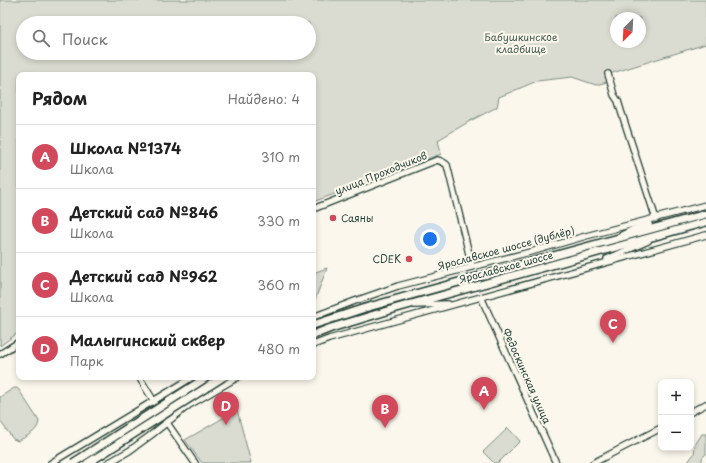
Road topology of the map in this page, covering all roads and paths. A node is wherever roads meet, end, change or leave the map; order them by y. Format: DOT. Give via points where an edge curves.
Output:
graph roads {
  1 [pos="608,74"];
  2 [pos="706,205"];
  3 [pos="316,208"];
  4 [pos="706,214"];
  5 [pos="668,216"];
  6 [pos="656,219"];
  7 [pos="706,222"];
  8 [pos="662,234"];
  9 [pos="706,235"];
  10 [pos="608,242"];
  11 [pos="472,266"];
  12 [pos="594,266"];
  13 [pos="481,297"];
  14 [pos="456,304"];
  15 [pos="397,308"];
  16 [pos="316,316"];
  17 [pos="316,325"];
  18 [pos="316,334"];
  19 [pos="16,344"];
  20 [pos="316,344"];
  21 [pos="0,354"];
  22 [pos="141,380"];
  23 [pos="188,380"];
  24 [pos="202,380"];
  25 [pos="218,380"];
  26 [pos="233,380"];
  27 [pos="177,386"];
  28 [pos="156,403"];
  29 [pos="706,404"];
  30 [pos="189,405"];
  31 [pos="694,410"];
  32 [pos="167,423"];
  33 [pos="658,430"];
  34 [pos="151,436"];
  35 [pos="51,463"];
  36 [pos="73,463"];
  37 [pos="88,463"];
  38 [pos="108,463"];
  39 [pos="195,463"];
  40 [pos="556,463"];
  41 [pos="593,463"];
  1 -- 6 [label="street"];
  2 -- 5 [label="street, Ярославское шоссе (дублёр)"];
  3 -- 11 [label="street, улица Проходчиков" via="437,160 444,162 447,165"];
  4 -- 10 [label="main road, Ярославское шоссе"];
  5 -- 6 [label="street, Ярославское шоссе (дублёр)"];
  5 -- 10 [label="street"];
  6 -- 11 [label="street, Ярославское шоссе (дублёр)"];
  7 -- 8 [label="main road, Ярославское шоссе"];
  8 -- 12 [label="street"];
  8 -- 15 [label="main road, Ярославское шоссе"];
  9 -- 12 [label="street"];
  10 -- 17 [label="main road, Ярославское шоссе" via="365,308"];
  11 -- 16 [label="street, Ярославское шоссе (дублёр)" via="398,286"];
  12 -- 13 [label="street"];
  13 -- 14 [label="street"];
  13 -- 40 [label="street, Федоскинская улица"];
  14 -- 15 [label="street"];
  14 -- 20 [label="street"];
  15 -- 18 [label="main road, Ярославское шоссе"];
  19 -- 21 [label="street"];
  22 -- 28 [label="street"];
  23 -- 27 [label="street"];
  24 -- 36 [label="main road, bridge"];
  25 -- 37 [label="main road, bridge"];
  26 -- 30 [label="street"];
  27 -- 28 [label="street"];
  27 -- 30 [label="street" via="172,398 174,402 181,406"];
  28 -- 32 [label="street"];
  28 -- 34 [label="street" via="159,416"];
  28 -- 35 [label="street"];
  29 -- 31 [label="street"];
  30 -- 32 [label="street"];
  32 -- 34 [label="street"];
  32 -- 39 [label="street"];
  33 -- 41 [label="street"];
  34 -- 38 [label="street"];
}
